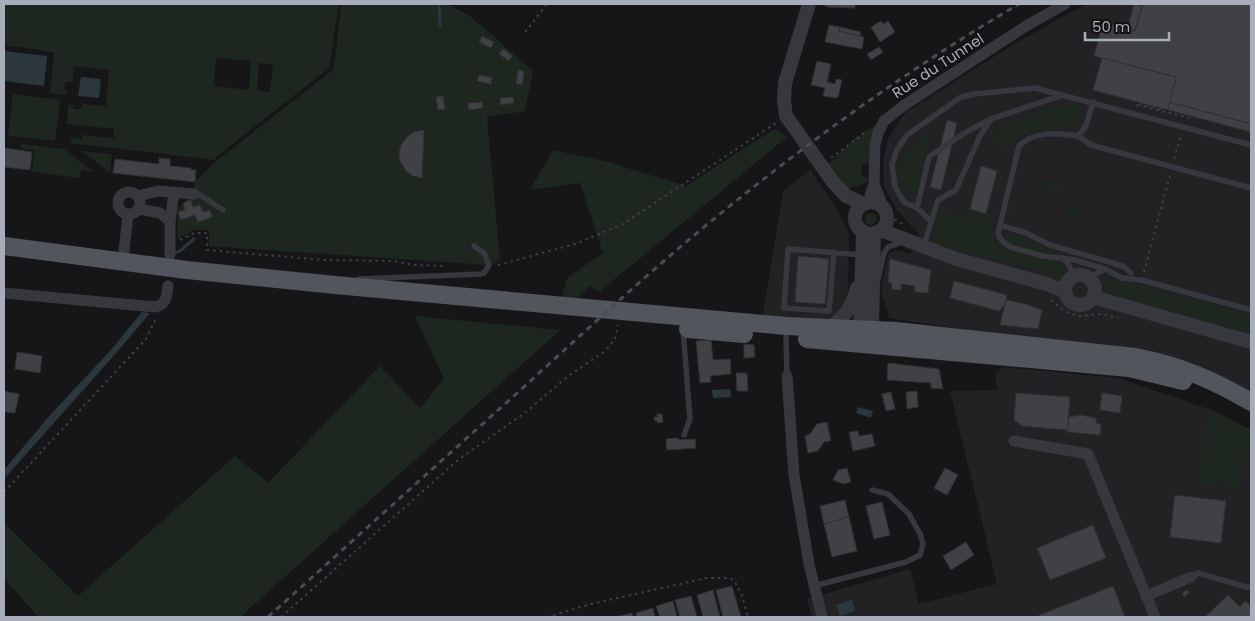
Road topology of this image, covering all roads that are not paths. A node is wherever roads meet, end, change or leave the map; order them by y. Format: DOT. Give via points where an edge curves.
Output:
graph roads {
  1 [pos="809,4"];
  2 [pos="1065,4"];
  3 [pos="1065,95"];
  4 [pos="1093,102"];
  5 [pos="991,119"];
  6 [pos="1078,136"];
  7 [pos="1251,145"];
  8 [pos="874,184"];
  9 [pos="1251,188"];
  10 [pos="174,192"];
  11 [pos="194,194"];
  12 [pos="138,196"];
  13 [pos="863,206"];
  14 [pos="917,208"];
  15 [pos="139,209"];
  16 [pos="223,210"];
  17 [pos="128,215"];
  18 [pos="170,221"];
  19 [pos="931,222"];
  20 [pos="882,223"];
  21 [pos="1000,224"];
  22 [pos="907,240"];
  23 [pos="4,246"];
  24 [pos="474,246"];
  25 [pos="170,250"];
  26 [pos="834,252"];
  27 [pos="863,255"];
  28 [pos="1060,257"];
  29 [pos="4,258"];
  30 [pos="122,260"];
  31 [pos="54,264"];
  32 [pos="1105,270"];
  33 [pos="1131,273"];
  34 [pos="862,276"];
  35 [pos="1074,276"];
  36 [pos="1090,280"];
  37 [pos="335,285"];
  38 [pos="168,286"];
  39 [pos="1064,291"];
  40 [pos="4,293"];
  41 [pos="1093,296"];
  42 [pos="872,306"];
  43 [pos="1251,310"];
  44 [pos="829,328"];
  45 [pos="683,329"];
  46 [pos="896,331"];
  47 [pos="866,334"];
  48 [pos="786,337"];
  49 [pos="1251,342"];
  50 [pos="788,376"];
  51 [pos="1251,402"];
  52 [pos="1251,413"];
  53 [pos="684,436"];
  54 [pos="1014,441"];
  55 [pos="872,490"];
  56 [pos="1191,577"];
  57 [pos="814,586"];
  58 [pos="1251,587"];
  59 [pos="1146,596"];
  60 [pos="822,617"];
  61 [pos="1154,617"];
  1 -- 13 [label="street" via="786,83 786,116 842,200"];
  2 -- 8 [label="street, Rue du Tunnel" via="902,106 884,121 875,145"];
  3 -- 4 [label="lane"];
  3 -- 5 [label="lane"];
  3 -- 14 [label="lane" via="1035,88 962,97 907,135 892,165 895,187 904,202"];
  4 -- 6 [label="lane" via="1086,126"];
  4 -- 7 [label="lane"];
  5 -- 14 [label="lane" via="929,157"];
  5 -- 19 [label="lane" via="956,190 938,200"];
  6 -- 9 [label="lane" via="1091,145"];
  6 -- 21 [label="lane" via="1052,132 1026,140 1019,146"];
  8 -- 13 [label="street, Rue du Tunnel"];
  8 -- 20 [label="street, Rue du Tunnel"];
  10 -- 11 [label="street"];
  10 -- 12 [label="street" via="158,191"];
  10 -- 18 [label="street"];
  11 -- 16 [label="lane"];
  12 -- 15 [label="street"];
  12 -- 17 [label="street" via="130,192 119,198 120,210"];
  13 -- 20 [label="street" via="878,204"];
  13 -- 20 [label="street" via="856,223"];
  14 -- 19 [label="lane"];
  15 -- 17 [label="street"];
  15 -- 18 [label="street" via="160,213"];
  17 -- 30 [label="street"];
  18 -- 25 [label="street"];
  19 -- 22 [label="lane" via="924,242"];
  20 -- 22 [label="street"];
  20 -- 27 [label="street"];
  20 -- 42 [label="street"];
  21 -- 28 [label="lane" via="998,234 1010,247"];
  21 -- 33 [label="lane" via="1050,245 1122,266"];
  22 -- 39 [label="street" via="956,259"];
  22 -- 42 [label="lane" via="888,247 884,253"];
  23 -- 30 [label="main road"];
  24 -- 37 [label="lane" via="484,253 489,267 481,274 340,280"];
  26 -- 26 [label="lane" via="788,249 784,308 829,311"];
  26 -- 27 [label="lane"];
  27 -- 34 [label="street"];
  28 -- 32 [label="lane"];
  28 -- 35 [label="lane" via="1067,261"];
  29 -- 31 [label="main road"];
  30 -- 31 [label="main road" via="114,265 66,259"];
  30 -- 37 [label="main road"];
  31 -- 45 [label="main road"];
  32 -- 36 [label="lane"];
  32 -- 43 [label="lane" via="1122,278 1142,278"];
  34 -- 44 [label="street" via="847,313"];
  34 -- 47 [label="street"];
  35 -- 36 [label="street"];
  35 -- 39 [label="street"];
  36 -- 41 [label="street"];
  37 -- 44 [label="main road"];
  38 -- 40 [label="street" via="164,302 154,307"];
  39 -- 41 [label="street" via="1068,300 1077,305 1086,304"];
  41 -- 49 [label="street"];
  42 -- 46 [label="street" via="877,320"];
  42 -- 47 [label="street"];
  44 -- 47 [label="main road"];
  45 -- 48 [label="main road"];
  45 -- 53 [label="lane" via="690,419"];
  46 -- 47 [label="main road"];
  46 -- 51 [label="main road" via="1152,360 1194,372"];
  47 -- 48 [label="main road"];
  47 -- 52 [label="main road" via="1130,368 1192,383"];
  48 -- 50 [label="lane"];
  50 -- 57 [label="street" via="794,475"];
  54 -- 59 [label="street" via="1088,454"];
  55 -- 57 [label="lane" via="888,494 909,514 923,544 920,555 906,562"];
  56 -- 58 [label="lane" via="1198,573"];
  56 -- 59 [label="street"];
  57 -- 60 [label="street"];
  59 -- 61 [label="street"];
}
